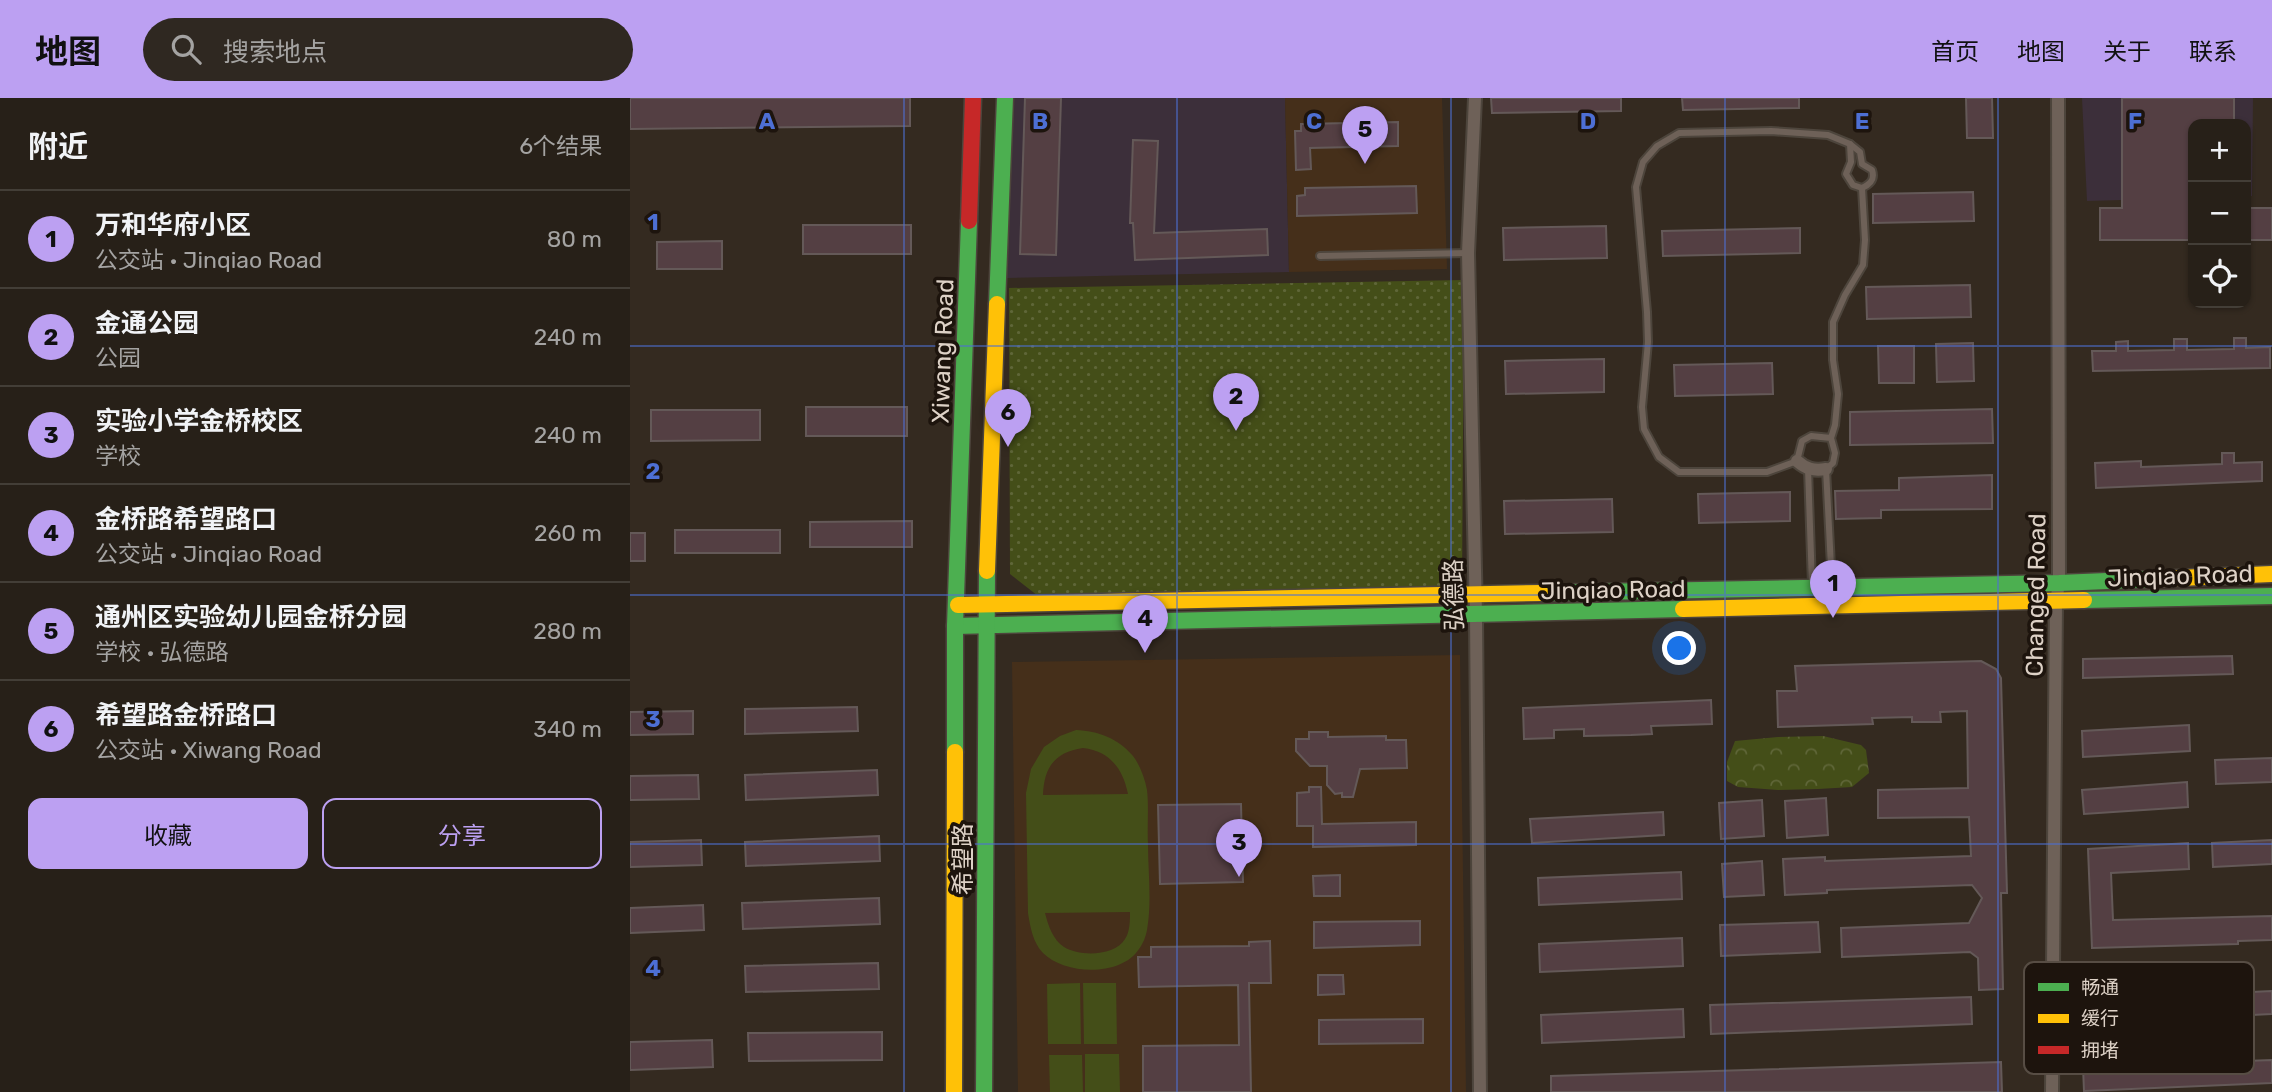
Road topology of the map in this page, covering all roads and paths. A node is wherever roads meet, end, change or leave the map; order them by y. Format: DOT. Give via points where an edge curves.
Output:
graph roads {
  1 [pos="973,98"];
  2 [pos="1004,98"];
  3 [pos="1475,98"];
  4 [pos="2058,98"];
  5 [pos="1850,144"];
  6 [pos="1862,188"];
  7 [pos="1468,253"];
  8 [pos="1320,256"];
  9 [pos="1830,438"];
  10 [pos="1803,465"];
  11 [pos="1826,470"];
  12 [pos="2272,574"];
  13 [pos="2059,583"];
  14 [pos="1832,587"];
  15 [pos="1812,588"];
  16 [pos="2272,596"];
  17 [pos="2056,602"];
  18 [pos="986,604"];
  19 [pos="958,605"];
  20 [pos="1476,615"];
  21 [pos="956,626"];
  22 [pos="988,626"];
  23 [pos="2053,962"];
  24 [pos="2052,1074"];
  25 [pos="954,1092"];
  26 [pos="984,1092"];
  27 [pos="1480,1092"];
  28 [pos="2052,1092"];
  1 -- 19 [label="street, Xiwang Road"];
  2 -- 18 [label="street"];
  3 -- 7 [label="street, 弘德路"];
  4 -- 13 [label="street, Changed Road"];
  5 -- 6 [label="lane" via="1846,174 1853,185"];
  5 -- 6 [label="lane" via="1860,152 1862,164 1872,170 1870,184"];
  5 -- 10 [label="lane" via="1828,135 1771,131 1679,133 1657,146 1643,162 1636,187 1648,342 1642,407 1644,429 1659,457 1679,472 1767,472"];
  6 -- 9 [label="lane" via="1863,265 1833,322 1838,394"];
  7 -- 8 [label="lane"];
  7 -- 20 [label="street, 弘德路"];
  9 -- 10 [label="lane" via="1811,436 1802,441"];
  9 -- 11 [label="lane" via="1835,453"];
  10 -- 11 [label="street"];
  10 -- 15 [label="lane"];
  11 -- 14 [label="lane"];
  12 -- 13 [label="street, Jinqiao Road"];
  13 -- 14 [label="street, Jinqiao Road"];
  13 -- 17 [label="street, Changed Road"];
  14 -- 15 [label="street, Jinqiao Road"];
  15 -- 18 [label="street, Jinqiao Road"];
  16 -- 17 [label="street, Jinqiao Road"];
  17 -- 20 [label="street, Jinqiao Road"];
  17 -- 23 [label="street, Changed Road"];
  18 -- 19 [label="street, Jinqiao Road"];
  18 -- 22 [label="street, 希望路"];
  19 -- 21 [label="street, Xiwang Road"];
  20 -- 22 [label="street, Jinqiao Road"];
  20 -- 27 [label="street, 弘德路"];
  21 -- 22 [label="street, Jinqiao Road"];
  21 -- 25 [label="street, 希望路"];
  22 -- 26 [label="street, 希望路"];
  24 -- 28 [label="street, Changed Road"];
}
